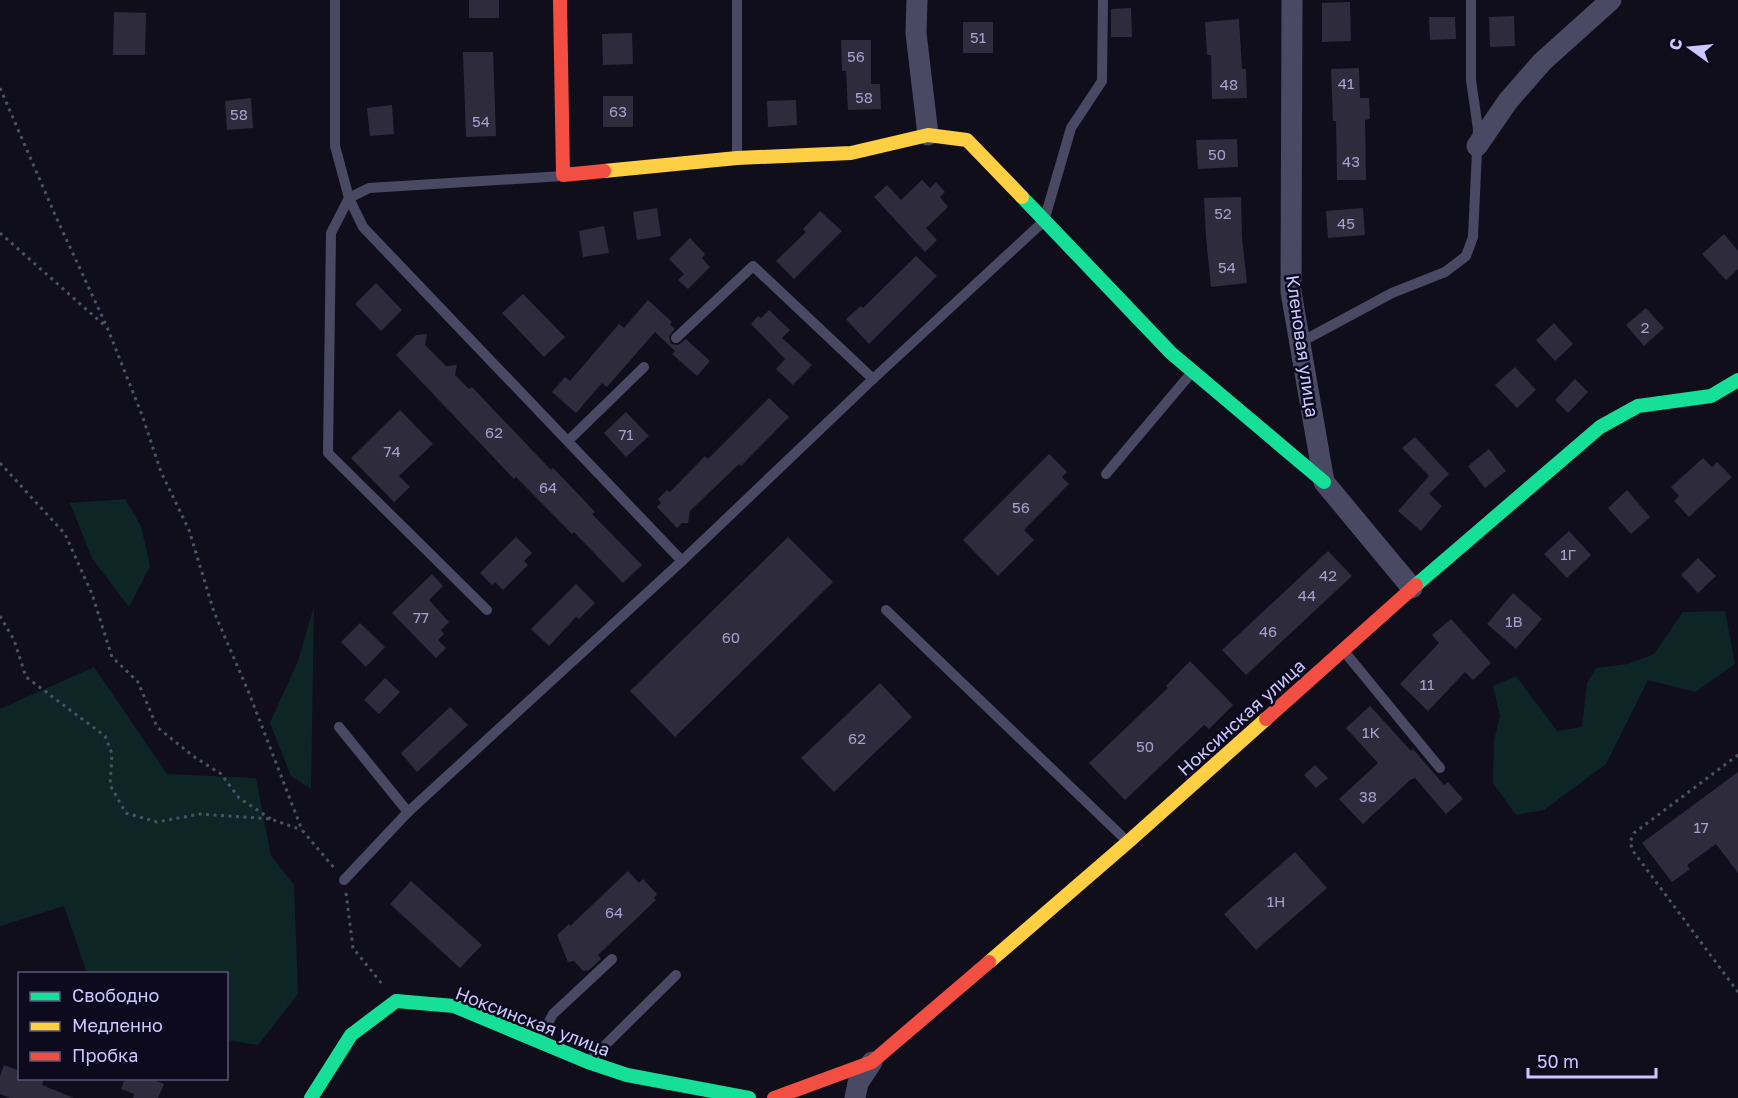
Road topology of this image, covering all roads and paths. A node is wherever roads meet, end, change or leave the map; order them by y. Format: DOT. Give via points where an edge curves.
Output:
graph roads {
  1 [pos="335,0"];
  2 [pos="560,0"];
  3 [pos="737,0"];
  4 [pos="917,0"];
  5 [pos="1103,0"];
  6 [pos="1292,0"];
  7 [pos="1471,0"];
  8 [pos="1611,0"];
  9 [pos="0,88"];
  10 [pos="928,135"];
  11 [pos="1477,146"];
  12 [pos="737,158"];
  13 [pos="563,176"];
  14 [pos="349,198"];
  15 [pos="1044,221"];
  16 [pos="0,233"];
  17 [pos="107,327"];
  18 [pos="676,338"];
  19 [pos="1301,342"];
  20 [pos="644,367"];
  21 [pos="1192,371"];
  22 [pos="873,379"];
  23 [pos="1738,380"];
  24 [pos="569,440"];
  25 [pos="0,463"];
  26 [pos="1106,474"];
  27 [pos="1324,482"];
  28 [pos="682,561"];
  29 [pos="1412,588"];
  30 [pos="487,610"];
  31 [pos="886,610"];
  32 [pos="0,616"];
  33 [pos="1342,650"];
  34 [pos="339,727"];
  35 [pos="1738,755"];
  36 [pos="1440,768"];
  37 [pos="408,812"];
  38 [pos="271,819"];
  39 [pos="302,830"];
  40 [pos="1128,842"];
  41 [pos="345,880"];
  42 [pos="612,959"];
  43 [pos="676,975"];
  44 [pos="1738,992"];
  45 [pos="396,1001"];
  46 [pos="538,1041"];
  47 [pos="588,1062"];
  48 [pos="872,1062"];
  49 [pos="311,1098"];
  50 [pos="749,1098"];
  51 [pos="774,1098"];
  52 [pos="855,1098"];
  1 -- 14 [label="lane" via="335,147"];
  2 -- 13 [label="street"];
  3 -- 12 [label="lane"];
  4 -- 10 [label="street" via="916,33"];
  5 -- 15 [label="lane" via="1102,81 1071,128"];
  6 -- 19 [label="street, Кленовая улица" via="1291,292"];
  7 -- 11 [label="lane" via="1471,80"];
  8 -- 11 [label="street" via="1542,62 1508,101"];
  9 -- 17 [label="path"];
  10 -- 12 [label="street" via="851,153"];
  10 -- 15 [label="street" via="967,140"];
  11 -- 19 [label="lane" via="1473,237 1466,256 1446,272 1392,293"];
  12 -- 13 [label="street"];
  13 -- 14 [label="lane" via="396,184 369,188"];
  14 -- 24 [label="lane" via="363,227"];
  14 -- 30 [label="lane" via="331,233 328,453"];
  15 -- 21 [label="street"];
  15 -- 22 [label="lane"];
  16 -- 17 [label="path"];
  17 -- 39 [label="path" via="161,472 189,530 214,612"];
  18 -- 22 [label="lane" via="753,266"];
  19 -- 27 [label="street, Кленовая улица"];
  20 -- 24 [label="lane"];
  21 -- 26 [label="lane"];
  21 -- 27 [label="street"];
  22 -- 28 [label="lane"];
  23 -- 29 [label="street, Ноксинская улица" via="1711,396 1638,406 1600,427"];
  24 -- 28 [label="lane"];
  25 -- 38 [label="path" via="65,534 92,594 112,657 138,682 157,727 221,774 239,798"];
  27 -- 29 [label="street"];
  28 -- 37 [label="lane"];
  29 -- 33 [label="street, Ноксинская улица"];
  31 -- 40 [label="lane"];
  32 -- 38 [label="path" via="14,640 26,677 105,736 112,754 110,785 126,813 157,822 200,814"];
  33 -- 36 [label="lane"];
  33 -- 40 [label="street, Ноксинская улица"];
  34 -- 37 [label="lane"];
  35 -- 44 [label="path" via="1634,833 1630,842"];
  37 -- 41 [label="lane"];
  38 -- 39 [label="path"];
  39 -- 41 [label="path"];
  40 -- 48 [label="street, Ноксинская улица"];
  41 -- 45 [label="path" via="353,948"];
  42 -- 46 [label="lane" via="553,1014"];
  43 -- 47 [label="lane"];
  45 -- 46 [label="street, Ноксинская улица" via="454,1006"];
  45 -- 49 [label="street" via="351,1035"];
  46 -- 47 [label="street, Ноксинская улица"];
  47 -- 50 [label="street, Ноксинская улица" via="627,1076"];
  48 -- 51 [label="street, Ноксинская улица"];
  48 -- 52 [label="street" via="858,1083"];
}
